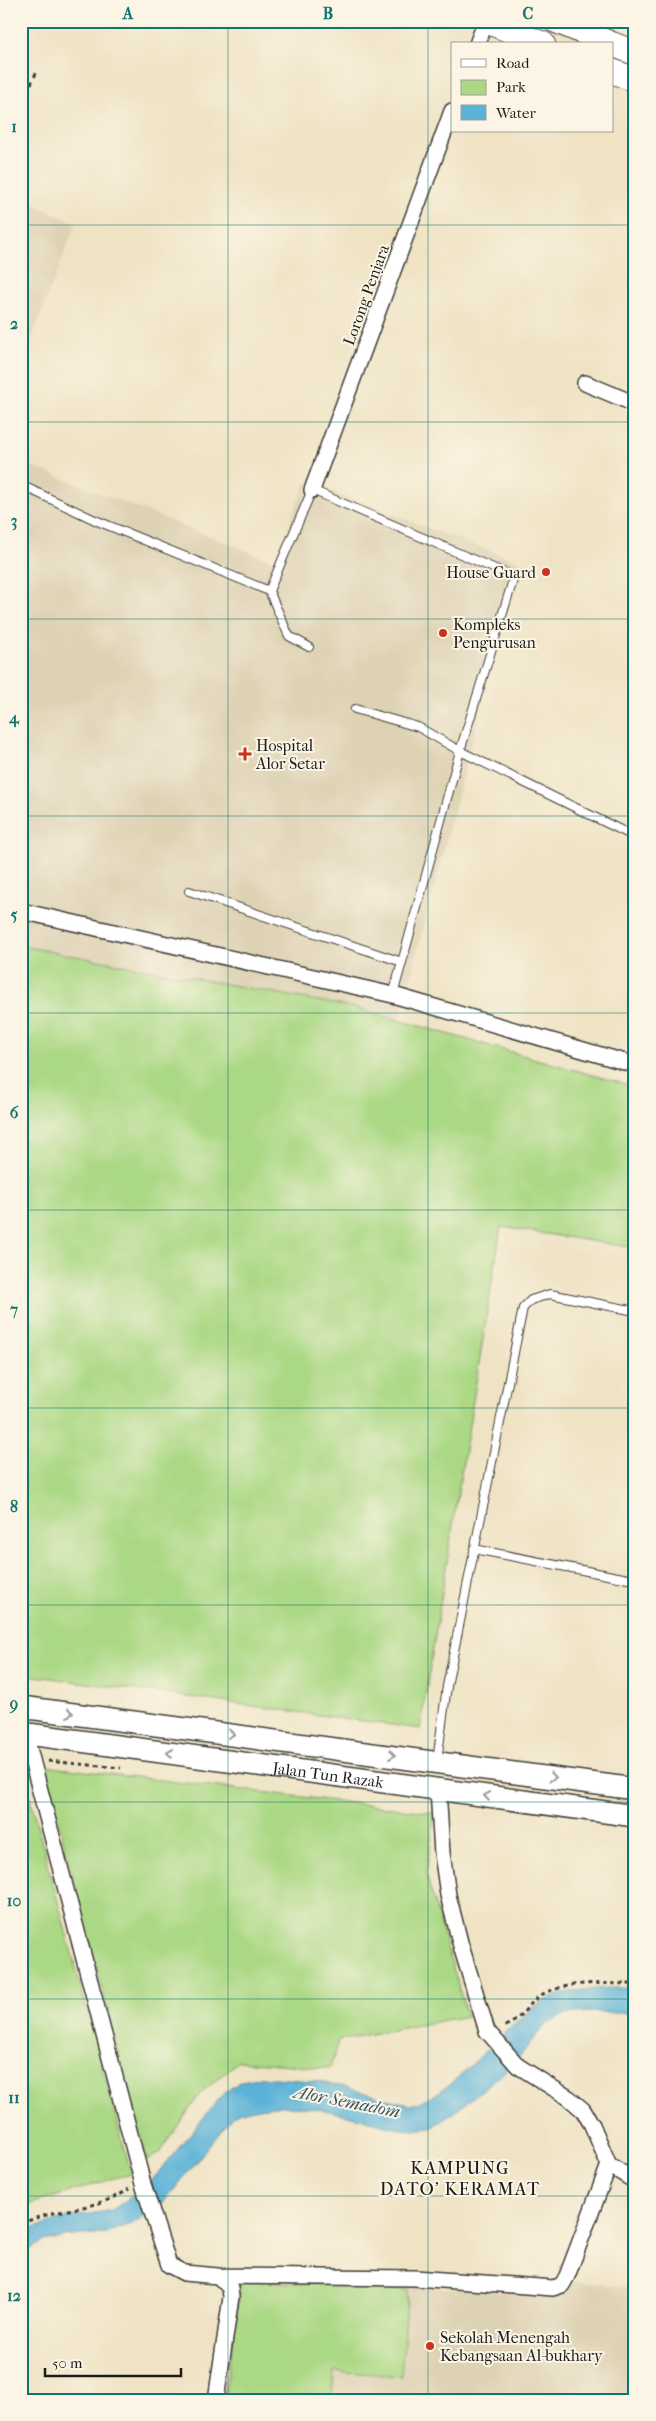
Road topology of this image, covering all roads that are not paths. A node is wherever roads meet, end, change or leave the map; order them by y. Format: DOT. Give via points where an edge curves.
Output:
graph roads {
  1 [pos="486,21"];
  2 [pos="556,21"];
  3 [pos="478,42"];
  4 [pos="538,42"];
  5 [pos="607,42"];
  6 [pos="614,45"];
  7 [pos="635,53"];
  8 [pos="614,72"];
  9 [pos="635,80"];
  10 [pos="451,114"];
  11 [pos="586,383"];
  12 [pos="635,404"];
  13 [pos="21,485"];
  14 [pos="312,490"];
  15 [pos="269,591"];
  16 [pos="309,647"];
  17 [pos="355,710"];
  18 [pos="460,751"];
  19 [pos="635,837"];
  20 [pos="189,891"];
  21 [pos="21,911"];
  22 [pos="402,962"];
  23 [pos="393,996"];
  24 [pos="635,1065"];
  25 [pos="635,1311"];
  26 [pos="474,1549"];
  27 [pos="628,1579"];
  28 [pos="21,1707"];
  29 [pos="23,1733"];
  30 [pos="437,1761"];
  31 [pos="438,1789"];
  32 [pos="635,1789"];
  33 [pos="635,1816"];
  34 [pos="609,2165"];
  35 [pos="635,2181"];
  36 [pos="218,2276"];
  37 [pos="216,2400"];
  1 -- 3 [label="street"];
  1 -- 4 [label="main road"];
  2 -- 5 [label="main road"];
  6 -- 7 [label="main road"];
  8 -- 9 [label="main road"];
  10 -- 14 [label="street, Lorong Penjara"];
  11 -- 12 [label="street"];
  13 -- 15 [label="lane" via="95,520"];
  14 -- 15 [label="lane"];
  14 -- 18 [label="lane" via="514,577"];
  15 -- 16 [label="lane" via="289,636"];
  17 -- 18 [label="lane" via="418,727"];
  18 -- 19 [label="lane"];
  18 -- 22 [label="lane"];
  20 -- 22 [label="lane"];
  21 -- 23 [label="street"];
  22 -- 23 [label="lane"];
  23 -- 24 [label="street"];
  25 -- 26 [label="lane" via="550,1294 531,1300 523,1308"];
  26 -- 27 [label="lane"];
  26 -- 30 [label="lane" via="447,1686"];
  28 -- 30 [label="main road, Jalan Tun Razak, one-way"];
  31 -- 29 [label="main road, Jalan Tun Razak, one-way"];
  29 -- 36 [label="street" via="142,2182 169,2265 184,2274"];
  30 -- 32 [label="main road, Jalan Tun Razak, one-way"];
  33 -- 31 [label="main road, Jalan Tun Razak, one-way"];
  31 -- 34 [label="street" via="448,1895 487,2031 518,2066 583,2110"];
  34 -- 35 [label="street"];
  34 -- 36 [label="street" via="567,2276 562,2285 553,2288 414,2278"];
  36 -- 37 [label="street" via="226,2281 231,2298"];
}
